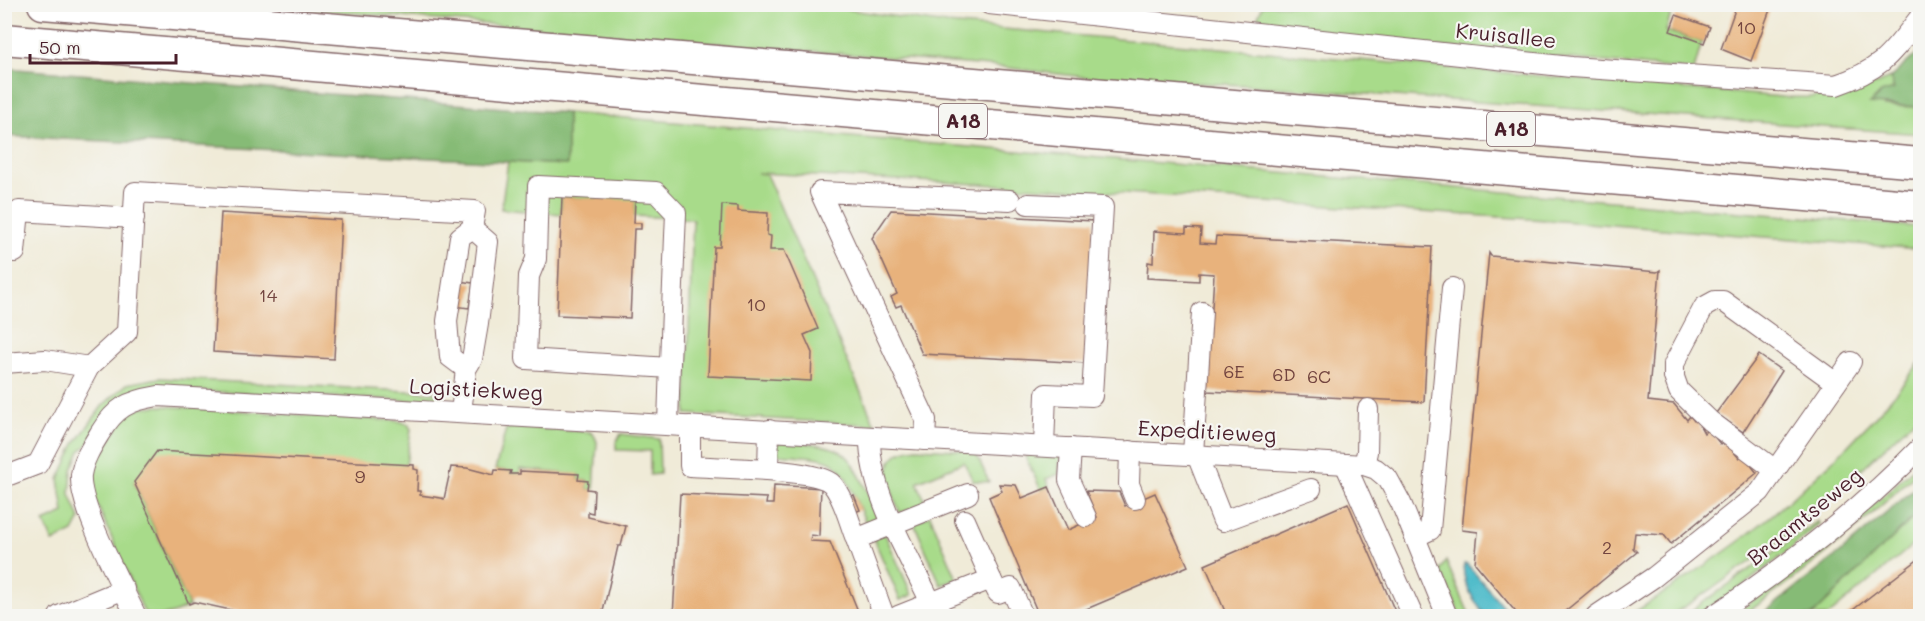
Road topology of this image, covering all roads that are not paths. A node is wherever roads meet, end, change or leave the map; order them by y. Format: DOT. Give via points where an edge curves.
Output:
graph roads {
  1 [pos="43,4"];
  2 [pos="989,4"];
  3 [pos="1920,17"];
  4 [pos="4,39"];
  5 [pos="1920,164"];
  6 [pos="1920,206"];
  7 [pos="134,218"];
  8 [pos="472,228"];
  9 [pos="4,251"];
  10 [pos="1452,288"];
  11 [pos="1202,312"];
  12 [pos="1851,362"];
  13 [pos="4,363"];
  14 [pos="89,367"];
  15 [pos="670,368"];
  16 [pos="466,369"];
  17 [pos="1836,383"];
  18 [pos="1368,410"];
  19 [pos="461,413"];
  20 [pos="668,425"];
  21 [pos="690,426"];
  22 [pos="769,430"];
  23 [pos="870,437"];
  24 [pos="925,440"];
  25 [pos="1044,446"];
  26 [pos="1071,448"];
  27 [pos="1920,448"];
  28 [pos="1130,451"];
  29 [pos="1195,454"];
  30 [pos="1354,464"];
  31 [pos="768,470"];
  32 [pos="1775,470"];
  33 [pos="4,477"];
  34 [pos="1311,489"];
  35 [pos="968,494"];
  36 [pos="1135,499"];
  37 [pos="1086,518"];
  38 [pos="965,520"];
  39 [pos="894,522"];
  40 [pos="1415,537"];
  41 [pos="856,539"];
  42 [pos="991,579"];
  43 [pos="124,589"];
  44 [pos="934,610"];
  45 [pos="1440,615"];
  46 [pos="59,616"];
  47 [pos="136,616"];
  48 [pos="884,616"];
  49 [pos="897,616"];
  50 [pos="1023,616"];
  51 [pos="1413,616"];
  52 [pos="1596,616"];
  53 [pos="1713,616"];
  1 -- 5 [label="highway, A18"];
  2 -- 3 [label="street, Kruisallee" via="1571,67 1836,85 1864,76 1886,59"];
  4 -- 6 [label="highway, A18"];
  7 -- 8 [label="street" via="135,192 475,211"];
  7 -- 9 [label="street" via="19,211 15,252"];
  7 -- 14 [label="street" via="127,332"];
  8 -- 16 [label="street" via="488,242 472,359"];
  8 -- 16 [label="street" via="460,237 447,321 450,357"];
  10 -- 40 [label="street" via="1430,530"];
  11 -- 29 [label="street"];
  12 -- 17 [label="street"];
  13 -- 14 [label="street" via="45,360"];
  14 -- 33 [label="street" via="38,464"];
  15 -- 15 [label="street" via="676,213 656,192 538,186 536,259 529,276 526,359"];
  15 -- 20 [label="street"];
  16 -- 19 [label="street"];
  17 -- 32 [label="street"];
  17 -- 32 [label="street" via="1723,301 1704,307 1674,364 1678,391 1710,421"];
  18 -- 30 [label="street" via="1367,452"];
  19 -- 20 [label="street, Logistiekweg"];
  19 -- 43 [label="street, Logistiekweg" via="158,396 132,401 110,416 89,451 81,476 87,507"];
  20 -- 21 [label="street, Logistiekweg"];
  21 -- 22 [label="street, Logistiekweg"];
  21 -- 31 [label="street" via="690,466"];
  22 -- 23 [label="street, Logistiekweg"];
  22 -- 31 [label="street"];
  23 -- 24 [label="street, Expeditieweg"];
  23 -- 39 [label="street" via="876,483"];
  24 -- 25 [label="street, Expeditieweg"];
  24 -- 25 [label="street" via="926,420 820,192 1103,207 1092,396 1046,394"];
  25 -- 26 [label="street, Expeditieweg"];
  26 -- 28 [label="street, Expeditieweg"];
  26 -- 37 [label="street" via="1069,480"];
  27 -- 53 [label="street, Braamtseweg" via="1851,514 1797,558"];
  28 -- 29 [label="street, Expeditieweg"];
  28 -- 36 [label="street" via="1129,484"];
  29 -- 30 [label="street, Expeditieweg"];
  29 -- 34 [label="street" via="1223,521"];
  30 -- 40 [label="street, Expeditieweg" via="1376,469 1388,479"];
  30 -- 51 [label="street"];
  31 -- 41 [label="street" via="822,477 831,483"];
  32 -- 52 [label="street" via="1760,492 1654,577"];
  35 -- 39 [label="street"];
  38 -- 42 [label="street"];
  39 -- 41 [label="street"];
  39 -- 44 [label="street"];
  40 -- 45 [label="street, Expeditieweg"];
  41 -- 48 [label="street"];
  42 -- 44 [label="street"];
  42 -- 50 [label="street" via="998,593 1011,588"];
  43 -- 46 [label="street"];
  43 -- 47 [label="street, Logistiekweg"];
  44 -- 49 [label="street"];
}
